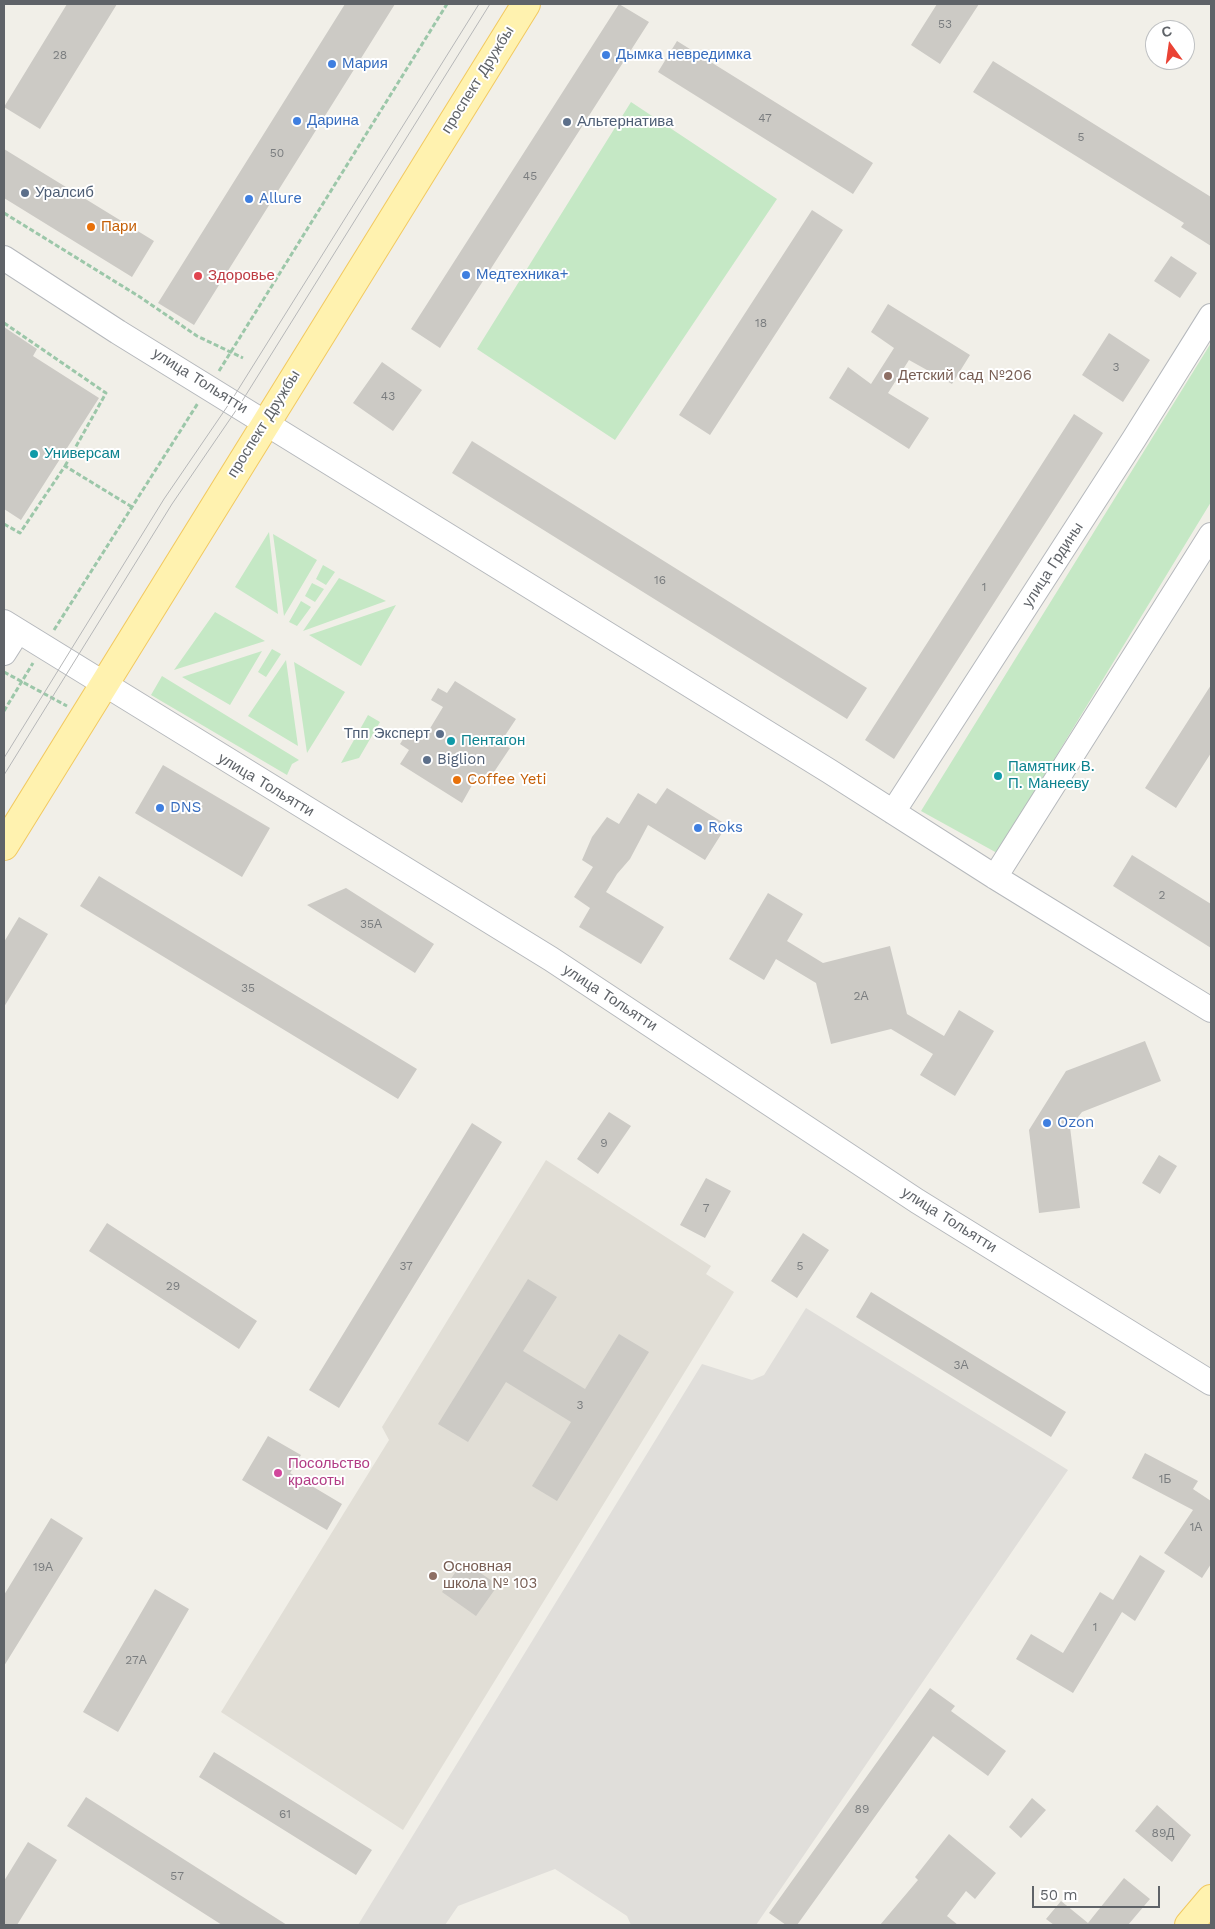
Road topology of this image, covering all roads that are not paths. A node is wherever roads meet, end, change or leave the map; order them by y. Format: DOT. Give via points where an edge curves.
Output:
graph roads {
  1 [pos="526,4"];
  2 [pos="4,258"];
  3 [pos="1211,316"];
  4 [pos="266,422"];
  5 [pos="1211,535"];
  6 [pos="11,627"];
  7 [pos="4,653"];
  8 [pos="103,685"];
  9 [pos="893,812"];
  10 [pos="4,846"];
  11 [pos="995,877"];
  12 [pos="1211,1010"];
  13 [pos="1211,1383"];
  14 [pos="1211,1899"];
  15 [pos="1190,1925"];
  1 -- 4 [label="main road, проспект Дружбы"];
  2 -- 4 [label="street, улица Тольятти"];
  3 -- 9 [label="street, улица Грдины"];
  4 -- 8 [label="main road, проспект Дружбы"];
  4 -- 9 [label="street, улица Тольятти"];
  5 -- 11 [label="street"];
  6 -- 7 [label="street"];
  6 -- 8 [label="street, улица Тольятти"];
  8 -- 10 [label="main road, проспект Дружбы"];
  8 -- 13 [label="street, улица Тольятти" via="550,959 917,1201"];
  9 -- 11 [label="street, улица Тольятти"];
  11 -- 12 [label="street, улица Тольятти"];
  14 -- 15 [label="main road"];
}
